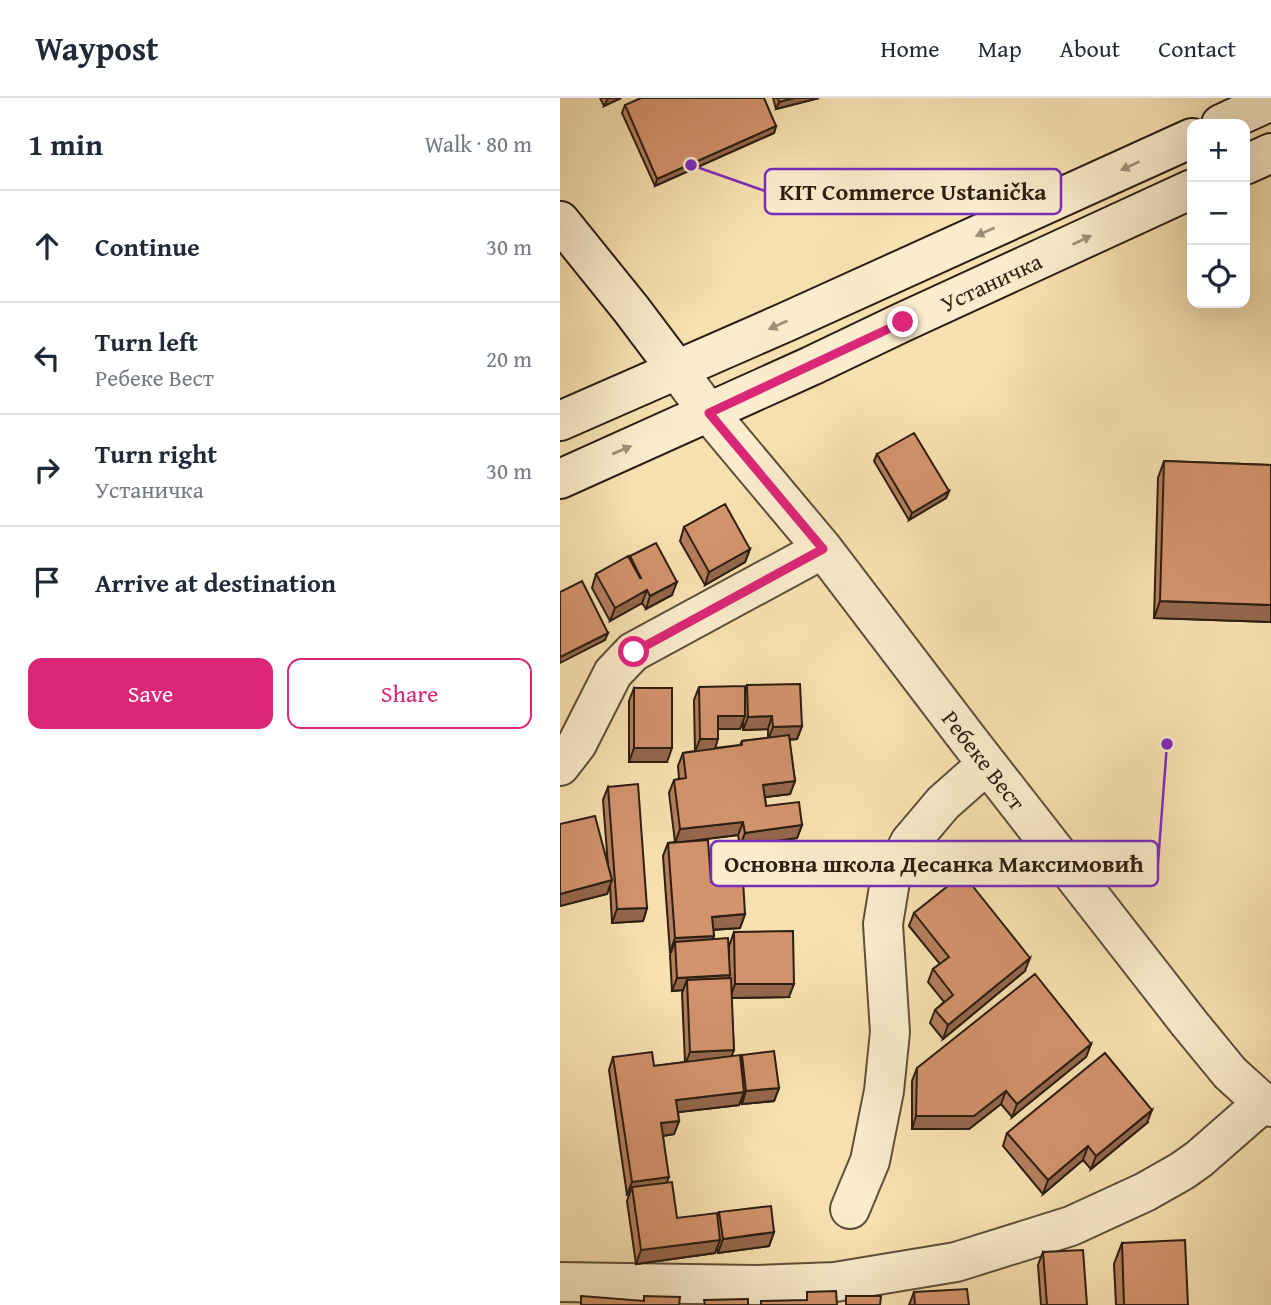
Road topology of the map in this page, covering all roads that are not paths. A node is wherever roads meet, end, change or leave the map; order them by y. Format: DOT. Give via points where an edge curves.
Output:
graph roads {
  1 [pos="1271,102"];
  2 [pos="1232,119"];
  3 [pos="1187,140"];
  4 [pos="1271,153"];
  5 [pos="1250,163"];
  6 [pos="1187,191"];
  7 [pos="560,221"];
  8 [pos="677,370"];
  9 [pos="709,413"];
  10 [pos="560,421"];
  11 [pos="560,479"];
  12 [pos="823,549"];
  13 [pos="988,764"];
  14 [pos="560,766"];
  15 [pos="1267,1105"];
  16 [pos="850,1209"];
  17 [pos="560,1282"];
  1 -- 2 [label="street"];
  3 -- 8 [label="street, Устаничка, one-way"];
  4 -- 5 [label="street"];
  9 -- 6 [label="street, Устаничка, one-way"];
  7 -- 8 [label="street, Ребеке Вест"];
  8 -- 9 [label="street, Ребеке Вест"];
  8 -- 10 [label="street, Устаничка"];
  11 -- 9 [label="street, Устаничка, one-way"];
  9 -- 12 [label="street, Ребеке Вест"];
  12 -- 13 [label="street, Ребеке Вест"];
  12 -- 14 [label="street" via="634,652 613,673 577,744"];
  13 -- 15 [label="street, Ребеке Вест" via="1189,1023 1230,1073"];
  13 -- 16 [label="street" via="943,803 910,842 890,881 883,924 890,1032 884,1091 870,1161"];
  15 -- 17 [label="street, Ребеке Вест" via="1199,1159 1145,1192 1071,1226 957,1262 835,1282"];
}
